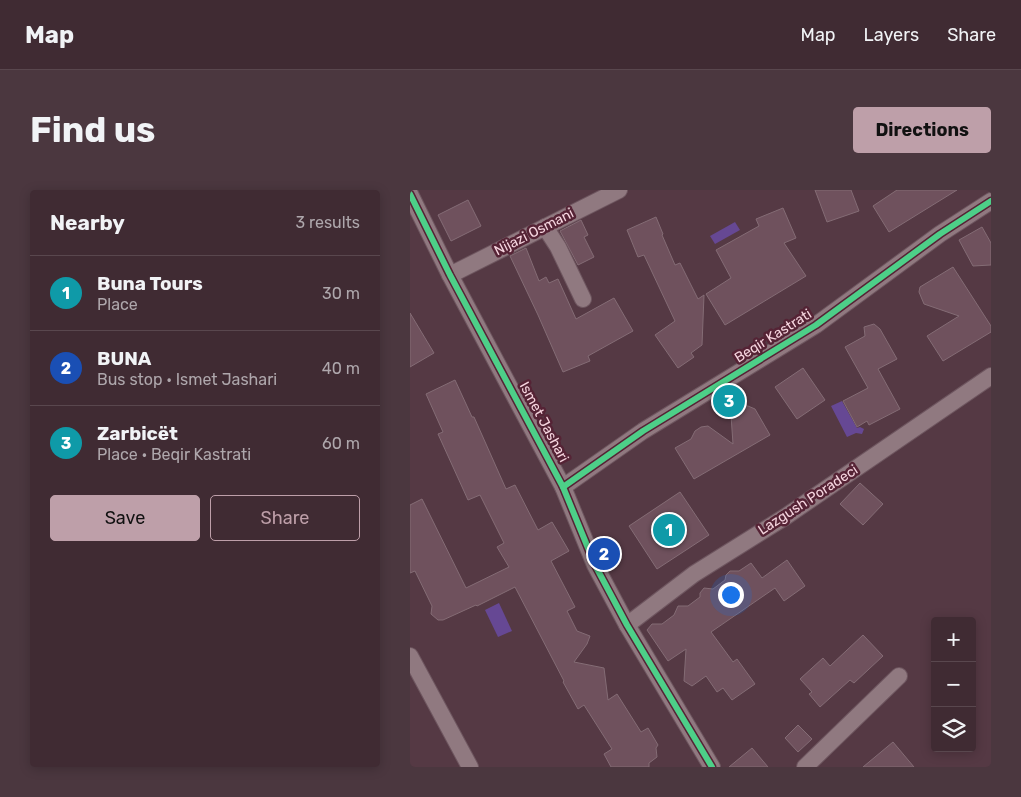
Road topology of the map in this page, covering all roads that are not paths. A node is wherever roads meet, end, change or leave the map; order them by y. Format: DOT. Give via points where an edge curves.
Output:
graph roads {
  1 [pos="619,190"];
  2 [pos="410,194"];
  3 [pos="991,200"];
  4 [pos="545,227"];
  5 [pos="450,275"];
  6 [pos="583,299"];
  7 [pos="991,376"];
  8 [pos="563,487"];
  9 [pos="627,626"];
  10 [pos="410,656"];
  11 [pos="899,676"];
  12 [pos="470,767"];
  13 [pos="712,767"];
  14 [pos="805,767"];
  1 -- 4 [label="street, Nijazi Osmani"];
  2 -- 5 [label="street, Ismet Jashari"];
  3 -- 8 [label="street, Beqir Kastrati" via="816,325 643,431"];
  4 -- 5 [label="street, Nijazi Osmani"];
  4 -- 6 [label="street"];
  5 -- 8 [label="street, Ismet Jashari"];
  7 -- 9 [label="street, Lazgush Poradeci" via="792,512 694,574"];
  8 -- 9 [label="street, Ismet Jashari" via="595,565"];
  9 -- 13 [label="street, Ismet Jashari"];
  10 -- 12 [label="street"];
  11 -- 14 [label="street"];
}
